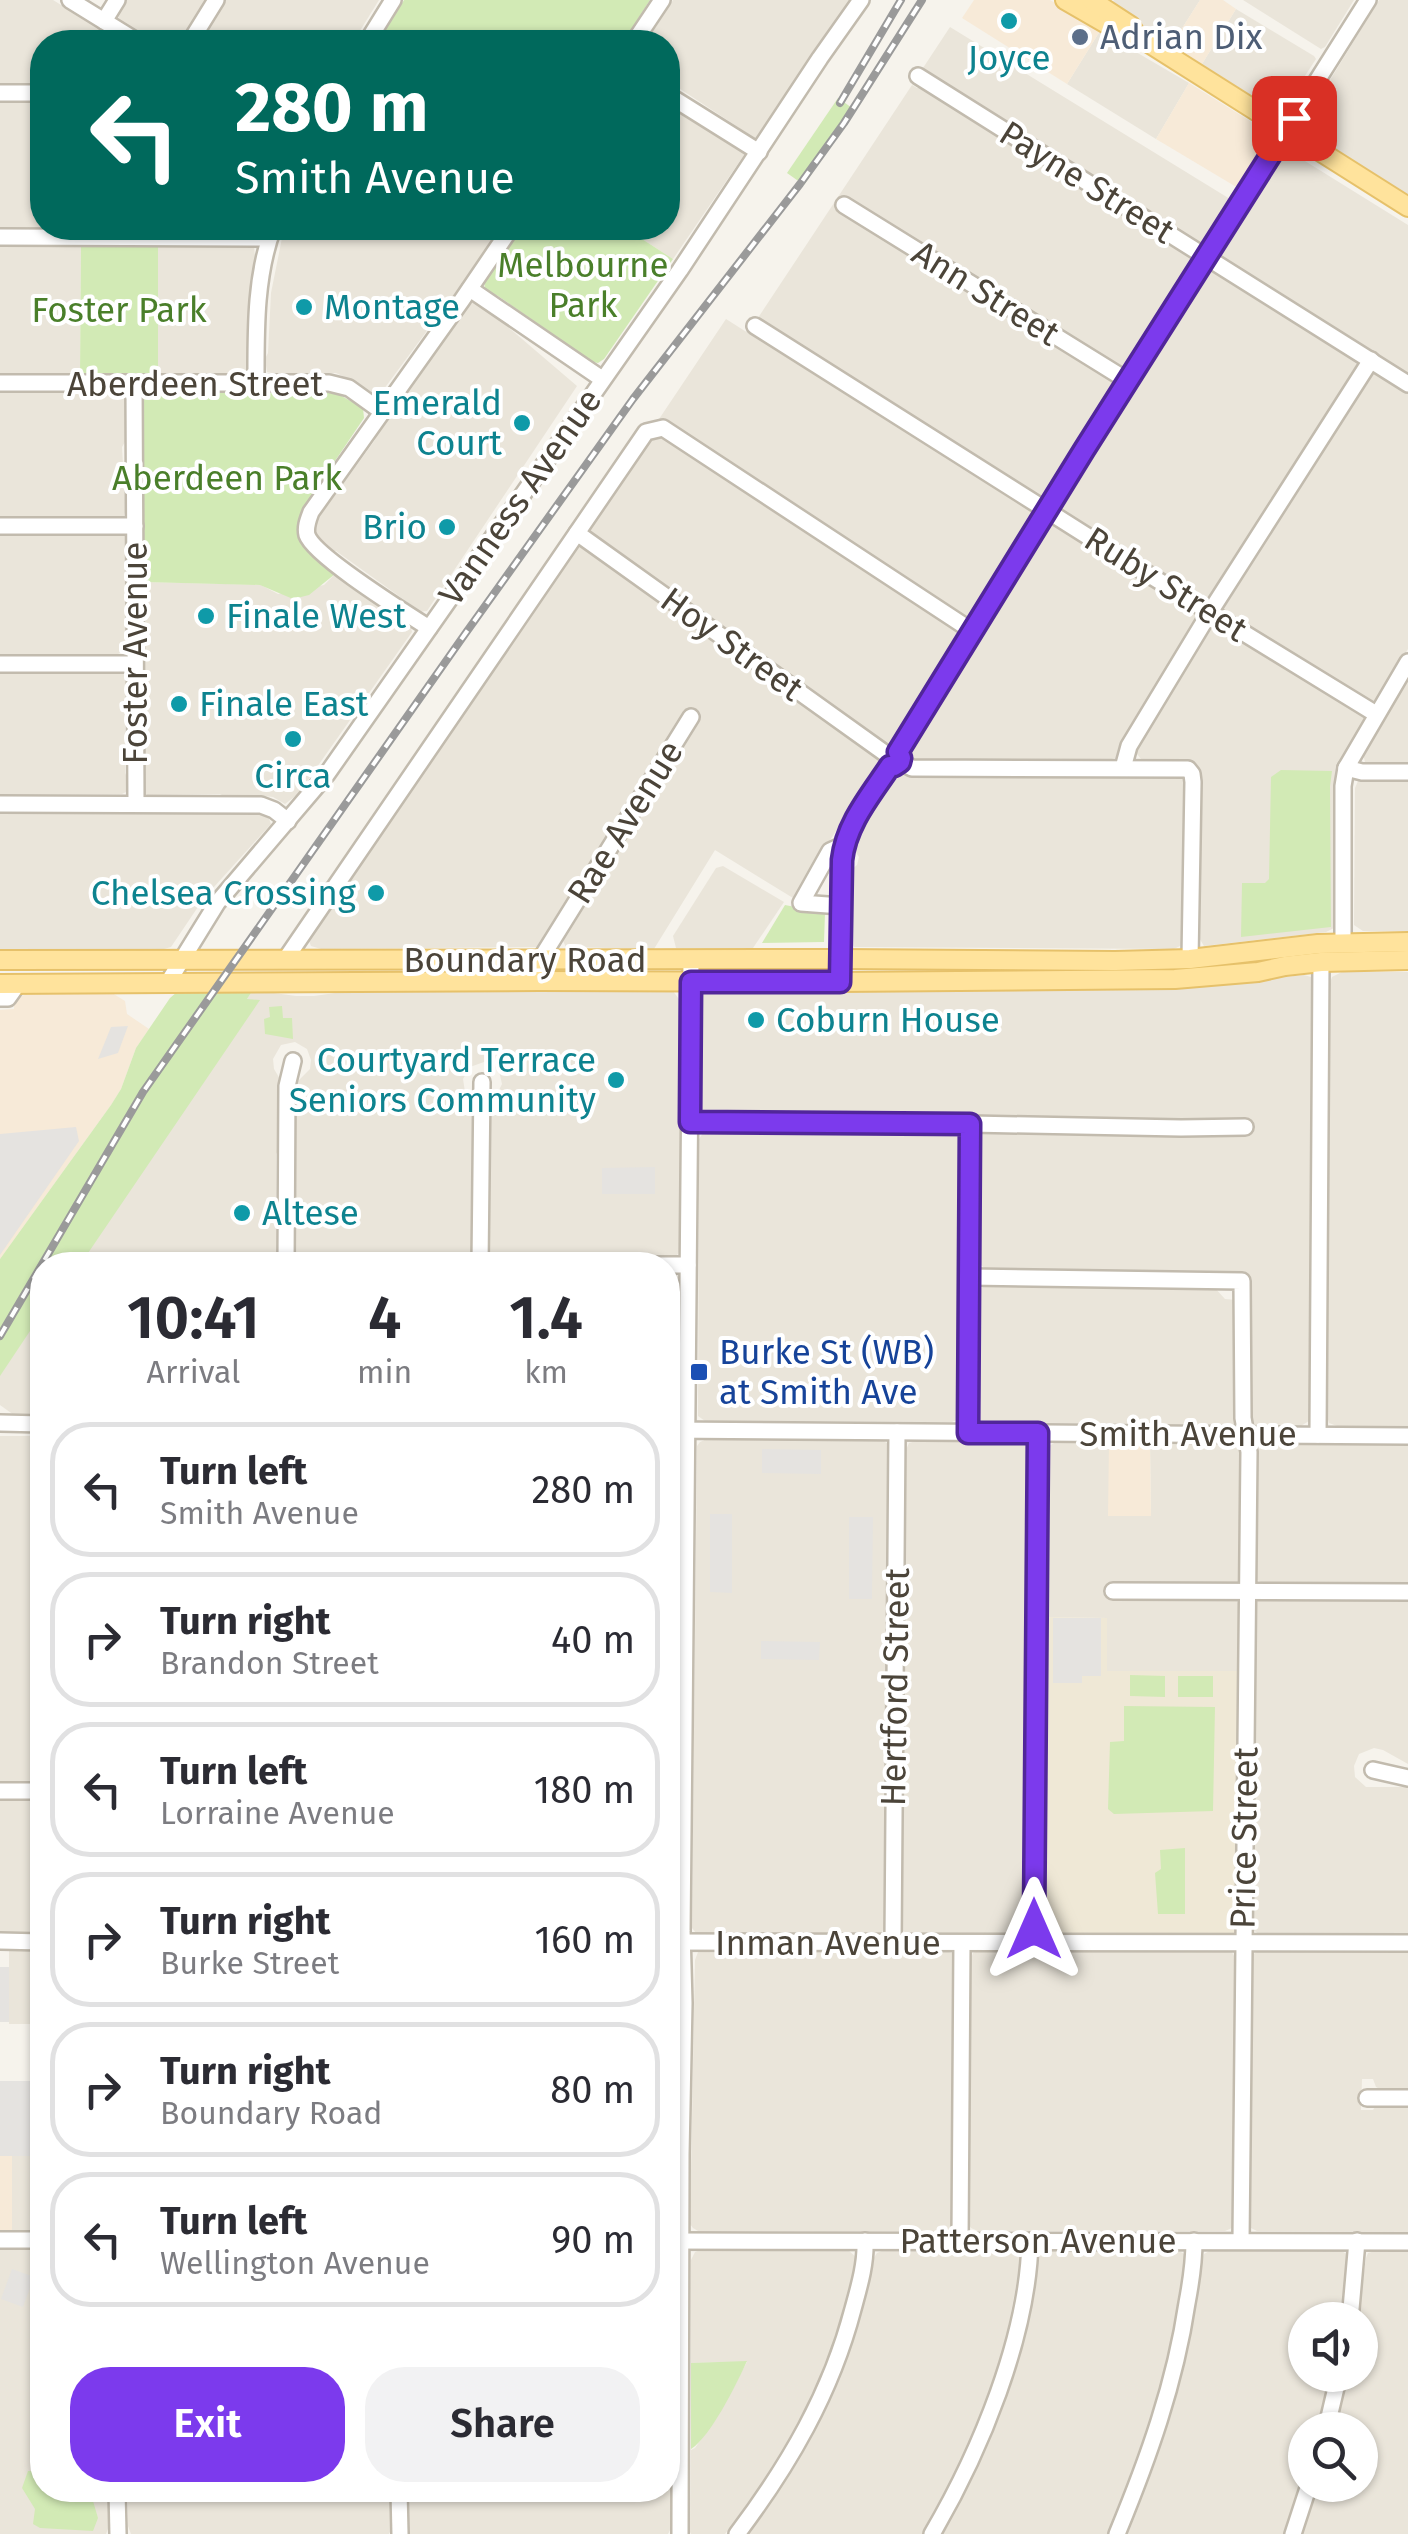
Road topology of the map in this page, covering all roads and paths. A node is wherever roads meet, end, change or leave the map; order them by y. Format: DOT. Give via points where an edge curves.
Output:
graph roads {
  1 [pos="70,0"];
  2 [pos="117,0"];
  3 [pos="216,0"];
  4 [pos="393,0"];
  5 [pos="662,0"];
  6 [pos="861,0"];
  7 [pos="1066,0"];
  8 [pos="1091,0"];
  9 [pos="1368,0"];
  10 [pos="104,21"];
  11 [pos="119,30"];
  12 [pos="197,30"];
  13 [pos="374,30"];
  14 [pos="642,30"];
  15 [pos="1136,35"];
  16 [pos="918,76"];
  17 [pos="0,93"];
  18 [pos="30,93"];
  19 [pos="680,103"];
  20 [pos="1286,131"];
  21 [pos="759,152"];
  22 [pos="844,205"];
  23 [pos="1408,207"];
  24 [pos="30,236"];
  25 [pos="0,237"];
  26 [pos="269,240"];
  27 [pos="502,240"];
  28 [pos="1206,257"];
  29 [pos="470,289"];
  30 [pos="755,326"];
  31 [pos="1370,360"];
  32 [pos="602,379"];
  33 [pos="1128,381"];
  34 [pos="256,382"];
  35 [pos="0,383"];
  36 [pos="134,383"];
  37 [pos="1408,384"];
  38 [pos="381,412"];
  39 [pos="1048,509"];
  40 [pos="0,526"];
  41 [pos="135,526"];
  42 [pos="577,534"];
  43 [pos="1210,612"];
  44 [pos="429,628"];
  45 [pos="972,631"];
  46 [pos="1408,662"];
  47 [pos="0,664"];
  48 [pos="134,664"];
  49 [pos="1376,714"];
  50 [pos="691,717"];
  51 [pos="894,758"];
  52 [pos="1123,768"];
  53 [pos="1346,768"];
  54 [pos="1408,772"];
  55 [pos="0,804"];
  56 [pos="136,804"];
  57 [pos="288,821"];
  58 [pos="843,845"];
  59 [pos="841,906"];
  60 [pos="1343,942"];
  61 [pos="1408,942"];
  62 [pos="183,959"];
  63 [pos="840,959"];
  64 [pos="1190,959"];
  65 [pos="0,960"];
  66 [pos="285,960"];
  67 [pos="540,960"];
  68 [pos="691,960"];
  69 [pos="1408,960"];
  70 [pos="1321,962"];
  71 [pos="1285,966"];
  72 [pos="539,981"];
  73 [pos="691,982"];
  74 [pos="840,982"];
  75 [pos="9,984"];
  76 [pos="167,984"];
  77 [pos="0,998"];
  78 [pos="293,1061"];
  79 [pos="482,1082"];
  80 [pos="690,1122"];
  81 [pos="970,1124"];
  82 [pos="1246,1127"];
  83 [pos="286,1252"];
  84 [pos="480,1252"];
  85 [pos="680,1265"];
  86 [pos="688,1265"];
  87 [pos="970,1277"];
  88 [pos="0,1423"];
  89 [pos="30,1424"];
  90 [pos="680,1430"];
  91 [pos="686,1430"];
  92 [pos="898,1432"];
  93 [pos="968,1433"];
  94 [pos="1038,1433"];
  95 [pos="1246,1435"];
  96 [pos="1318,1435"];
  97 [pos="1408,1436"];
  98 [pos="680,1587"];
  99 [pos="686,1587"];
  100 [pos="1112,1591"];
  101 [pos="1247,1592"];
  102 [pos="1408,1592"];
  103 [pos="680,1673"];
  104 [pos="1374,1770"];
  105 [pos="1408,1778"];
  106 [pos="0,1791"];
  107 [pos="30,1791"];
  108 [pos="0,1942"];
  109 [pos="30,1942"];
  110 [pos="680,1942"];
  111 [pos="892,1943"];
  112 [pos="962,1943"];
  113 [pos="1033,1943"];
  114 [pos="1243,1943"];
  115 [pos="1408,1944"];
  116 [pos="680,1976"];
  117 [pos="680,2098"];
  118 [pos="1367,2098"];
  119 [pos="1408,2098"];
  120 [pos="0,2240"];
  121 [pos="30,2240"];
  122 [pos="680,2241"];
  123 [pos="865,2241"];
  124 [pos="960,2241"];
  125 [pos="1030,2241"];
  126 [pos="1194,2241"];
  127 [pos="1241,2241"];
  128 [pos="1357,2241"];
  129 [pos="1408,2242"];
  130 [pos="1352,2302"];
  131 [pos="117,2502"];
  132 [pos="399,2502"];
  133 [pos="679,2502"];
  134 [pos="1304,2502"];
  135 [pos="118,2534"];
  136 [pos="400,2534"];
  137 [pos="680,2534"];
  138 [pos="737,2534"];
  139 [pos="932,2534"];
  140 [pos="1117,2534"];
  141 [pos="1293,2534"];
  1 -- 10 [label="street"];
  2 -- 10 [label="street"];
  3 -- 12 [label="street"];
  4 -- 13 [label="street"];
  5 -- 14 [label="street"];
  6 -- 21 [label="street, Vanness Avenue"];
  7 -- 15 [label="main road"];
  8 -- 15 [label="main road"];
  9 -- 20 [label="street"];
  10 -- 11 [label="street"];
  15 -- 20 [label="main road"];
  16 -- 28 [label="street, Payne Street"];
  17 -- 18 [label="street"];
  19 -- 21 [label="street"];
  20 -- 23 [label="main road"];
  20 -- 28 [label="street"];
  21 -- 32 [label="street, Vanness Avenue"];
  22 -- 33 [label="street, Ann Street"];
  24 -- 25 [label="street"];
  26 -- 34 [label="street" via="261,267"];
  27 -- 29 [label="street"];
  28 -- 31 [label="street, Payne Street"];
  28 -- 33 [label="street"];
  29 -- 32 [label="street"];
  29 -- 38 [label="street"];
  30 -- 39 [label="street, Ruby Street"];
  31 -- 37 [label="street, Payne Street"];
  31 -- 43 [label="street"];
  32 -- 44 [label="street, Vanness Avenue"];
  33 -- 39 [label="street"];
  34 -- 36 [label="street, Aberdeen Street"];
  34 -- 38 [label="street, Aberdeen Street" via="339,384"];
  35 -- 36 [label="street, Aberdeen Street"];
  36 -- 41 [label="street, Foster Avenue"];
  38 -- 44 [label="street" via="311,512 306,532 327,557"];
  39 -- 43 [label="street, Ruby Street"];
  39 -- 45 [label="street"];
  40 -- 41 [label="street"];
  41 -- 48 [label="street, Foster Avenue"];
  42 -- 45 [label="street, Vanness Avenue" via="646,432 663,428"];
  42 -- 51 [label="street, Hoy Street"];
  42 -- 66 [label="street, Vanness Avenue"];
  43 -- 49 [label="street, Ruby Street"];
  43 -- 52 [label="street" via="1129,746"];
  44 -- 57 [label="street, Vanness Avenue"];
  45 -- 51 [label="street"];
  46 -- 49 [label="street"];
  47 -- 48 [label="street"];
  48 -- 56 [label="street, Foster Avenue"];
  49 -- 53 [label="street"];
  50 -- 67 [label="street, Rae Avenue"];
  51 -- 52 [label="street, Hoy Street" via="912,768"];
  51 -- 58 [label="street"];
  52 -- 64 [label="street, Hoy Street" via="1191,772"];
  53 -- 54 [label="street"];
  53 -- 60 [label="street"];
  55 -- 56 [label="street"];
  56 -- 57 [label="street" via="260,804"];
  57 -- 62 [label="street, Vanness Avenue" via="218,902"];
  58 -- 59 [label="street"];
  58 -- 59 [label="street" via="830,850 801,904"];
  59 -- 63 [label="street"];
  60 -- 61 [label="main road, Boundary Road"];
  60 -- 64 [label="main road, Boundary Road"];
  60 -- 71 [label="main road"];
  62 -- 65 [label="main road, Boundary Road"];
  62 -- 66 [label="main road, Boundary Road"];
  62 -- 76 [label="street, Vanness Avenue"];
  63 -- 64 [label="main road, Boundary Road"];
  63 -- 68 [label="main road, Boundary Road"];
  63 -- 74 [label="street"];
  66 -- 67 [label="main road, Boundary Road"];
  67 -- 68 [label="main road, Boundary Road"];
  67 -- 72 [label="street, Rae Avenue"];
  68 -- 73 [label="street"];
  69 -- 70 [label="main road, Boundary Road"];
  70 -- 71 [label="main road, Boundary Road"];
  70 -- 96 [label="street"];
  71 -- 74 [label="main road, Boundary Road" via="1175,979"];
  72 -- 73 [label="main road, Boundary Road"];
  72 -- 76 [label="main road, Boundary Road"];
  73 -- 74 [label="main road, Boundary Road"];
  73 -- 80 [label="street"];
  75 -- 76 [label="main road, Boundary Road"];
  75 -- 77 [label="street, Boundary Road" via="8,998"];
  78 -- 83 [label="street"];
  79 -- 84 [label="street"];
  80 -- 81 [label="street"];
  80 -- 86 [label="street"];
  81 -- 82 [label="street"];
  81 -- 87 [label="street"];
  85 -- 86 [label="street"];
  86 -- 91 [label="street"];
  87 -- 93 [label="street"];
  87 -- 95 [label="street, Price Street" via="1242,1281"];
  88 -- 89 [label="street"];
  90 -- 91 [label="street, Smith Avenue"];
  91 -- 92 [label="street, Smith Avenue"];
  91 -- 99 [label="street"];
  92 -- 93 [label="street, Smith Avenue"];
  92 -- 111 [label="street, Hertford Street"];
  93 -- 94 [label="street, Smith Avenue"];
  94 -- 95 [label="street, Smith Avenue"];
  94 -- 113 [label="street"];
  95 -- 96 [label="street, Smith Avenue"];
  95 -- 101 [label="street, Price Street"];
  96 -- 97 [label="street, Smith Avenue"];
  98 -- 99 [label="street"];
  99 -- 103 [label="street"];
  100 -- 101 [label="street"];
  101 -- 102 [label="street"];
  101 -- 114 [label="street, Price Street"];
  104 -- 105 [label="street"];
  106 -- 107 [label="street"];
  108 -- 109 [label="street"];
  110 -- 111 [label="street, Inman Avenue"];
  111 -- 112 [label="street, Inman Avenue"];
  112 -- 113 [label="street, Inman Avenue"];
  112 -- 124 [label="street"];
  113 -- 114 [label="street, Inman Avenue"];
  114 -- 115 [label="street, Inman Avenue"];
  114 -- 127 [label="street, Price Street"];
  116 -- 117 [label="street"];
  118 -- 119 [label="street"];
  120 -- 121 [label="street"];
  122 -- 123 [label="street, Patterson Avenue"];
  123 -- 124 [label="street, Patterson Avenue"];
  123 -- 138 [label="street" via="850,2323 824,2395"];
  124 -- 125 [label="street, Patterson Avenue"];
  125 -- 126 [label="street, Patterson Avenue"];
  125 -- 139 [label="street" via="1024,2294 996,2396"];
  126 -- 127 [label="street, Patterson Avenue"];
  126 -- 140 [label="street" via="1169,2389"];
  127 -- 128 [label="street, Patterson Avenue"];
  128 -- 129 [label="street, Patterson Avenue"];
  128 -- 130 [label="street"];
  131 -- 135 [label="street"];
  132 -- 136 [label="street"];
  133 -- 137 [label="street"];
  134 -- 141 [label="street"];
}
